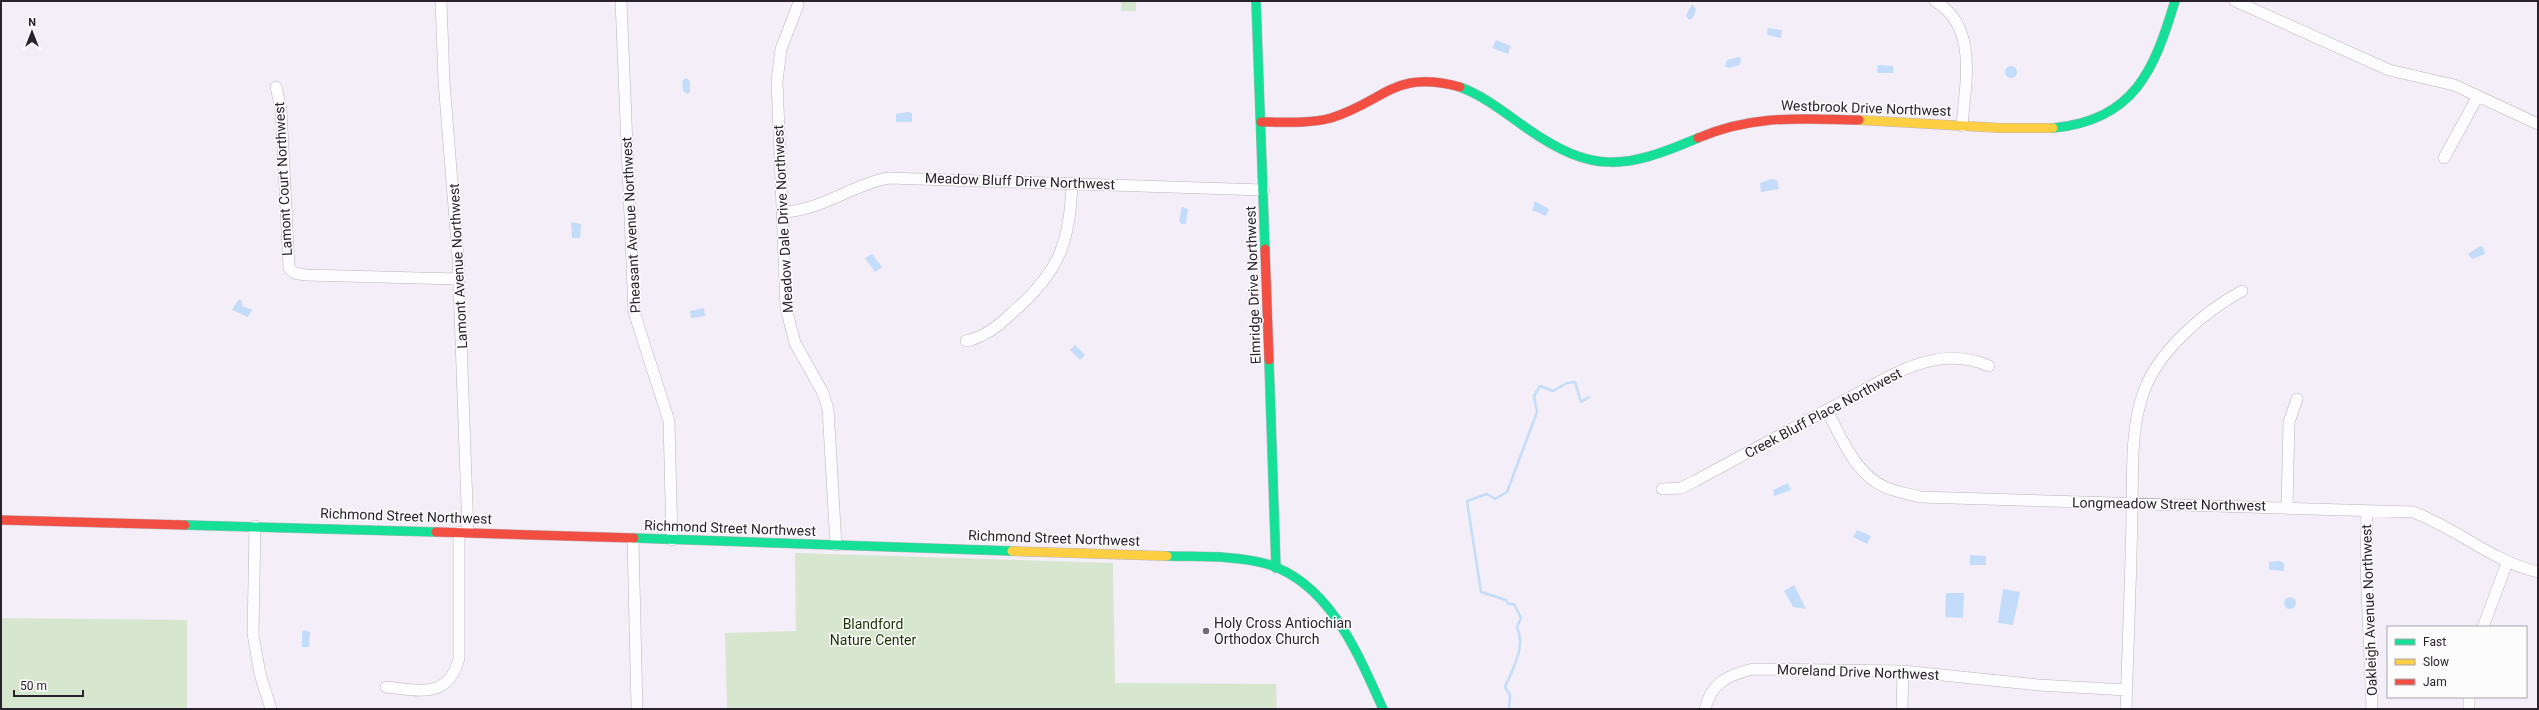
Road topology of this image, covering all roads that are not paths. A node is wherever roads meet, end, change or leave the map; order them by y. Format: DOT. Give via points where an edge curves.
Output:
graph roads {
  1 [pos="441,1"];
  2 [pos="621,1"];
  3 [pos="1256,1"];
  4 [pos="1935,1"];
  5 [pos="2175,1"];
  6 [pos="2235,1"];
  7 [pos="798,5"];
  8 [pos="276,87"];
  9 [pos="2478,96"];
  10 [pos="1261,122"];
  11 [pos="2538,124"];
  12 [pos="1962,126"];
  13 [pos="2444,158"];
  14 [pos="1072,182"];
  15 [pos="1264,190"];
  16 [pos="782,212"];
  17 [pos="458,279"];
  18 [pos="2242,291"];
  19 [pos="966,341"];
  20 [pos="1989,366"];
  21 [pos="2297,399"];
  22 [pos="1827,411"];
  23 [pos="1662,489"];
  24 [pos="2132,504"];
  25 [pos="2287,507"];
  26 [pos="2367,511"];
  27 [pos="1,520"];
  28 [pos="255,526"];
  29 [pos="464,532"];
  30 [pos="633,540"];
  31 [pos="672,540"];
  32 [pos="836,546"];
  33 [pos="2507,563"];
  34 [pos="1276,568"];
  35 [pos="2538,572"];
  36 [pos="2483,626"];
  37 [pos="1902,671"];
  38 [pos="386,687"];
  39 [pos="2126,690"];
  40 [pos="2469,698"];
  41 [pos="271,709"];
  42 [pos="637,709"];
  43 [pos="1383,709"];
  44 [pos="1704,709"];
  45 [pos="1902,709"];
  46 [pos="2126,709"];
  47 [pos="2372,709"];
  48 [pos="2469,709"];
  1 -- 17 [label="street, Lamont Avenue Northwest" via="445,89 456,212"];
  2 -- 31 [label="street, Pheasant Avenue Northwest" via="634,312 669,421"];
  3 -- 10 [label="street, Elmridge Drive Northwest"];
  4 -- 12 [label="street" via="1947,10 1965,42"];
  5 -- 12 [label="street, Westbrook Drive Northwest" via="2159,52 2146,77 2133,92 2106,113 2082,123 2041,130"];
  6 -- 9 [label="street" via="2389,70 2454,85"];
  7 -- 16 [label="street, Meadow Dale Drive Northwest" via="781,49 778,71"];
  8 -- 17 [label="street, Lamont Court Northwest" via="281,109 289,268 294,273 305,275"];
  9 -- 11 [label="street"];
  9 -- 13 [label="street"];
  10 -- 12 [label="street, Westbrook Drive Northwest" via="1316,121 1330,118 1389,88 1416,82 1442,82 1467,89 1562,152 1615,164 1661,155 1721,129 1778,118"];
  10 -- 15 [label="street, Elmridge Drive Northwest"];
  14 -- 15 [label="street, Meadow Bluff Drive Northwest"];
  14 -- 16 [label="street, Meadow Bluff Drive Northwest" via="888,178 865,183 818,206"];
  14 -- 19 [label="street" via="1070,218 1065,242 1052,271 1032,296 994,329 976,339"];
  15 -- 34 [label="street, Elmridge Drive Northwest"];
  16 -- 32 [label="street, Meadow Dale Drive Northwest" via="787,317 795,344 823,393 830,420"];
  17 -- 29 [label="street, Lamont Avenue Northwest"];
  18 -- 24 [label="street" via="2216,306 2192,327 2162,359 2146,385 2135,431"];
  20 -- 22 [label="street, Creek Bluff Place Northwest" via="1967,358 1926,362 1898,372"];
  21 -- 25 [label="street" via="2289,422"];
  22 -- 23 [label="street, Creek Bluff Place Northwest" via="1681,488"];
  22 -- 24 [label="street, Longmeadow Street Northwest" via="1853,459 1873,480 1888,488 1920,497"];
  24 -- 25 [label="street, Longmeadow Street Northwest"];
  24 -- 39 [label="street"];
  25 -- 26 [label="street, Longmeadow Street Northwest"];
  26 -- 33 [label="street, Longmeadow Street Northwest" via="2399,511 2424,516 2450,528 2473,545"];
  26 -- 47 [label="street, Oakleigh Avenue Northwest" via="2366,565"];
  27 -- 28 [label="street, Richmond Street Northwest"];
  28 -- 29 [label="street, Richmond Street Northwest"];
  28 -- 41 [label="street" via="253,634 260,674"];
  29 -- 30 [label="street, Richmond Street Northwest"];
  29 -- 38 [label="street, Lamont Avenue Northwest" via="459,658 456,672 448,682 436,689"];
  30 -- 31 [label="street, Richmond Street Northwest"];
  30 -- 42 [label="street"];
  31 -- 32 [label="street, Richmond Street Northwest"];
  32 -- 34 [label="street, Richmond Street Northwest" via="1189,557 1247,562"];
  33 -- 35 [label="street, Longmeadow Street Northwest"];
  33 -- 36 [label="street"];
  34 -- 43 [label="street, Richmond Street Northwest" via="1317,597 1343,628"];
  37 -- 39 [label="street, Moreland Drive Northwest" via="2038,685"];
  37 -- 44 [label="street, Moreland Drive Northwest" via="1752,669 1732,674 1718,683 1708,696"];
  37 -- 45 [label="street"];
  39 -- 46 [label="street"];
  40 -- 48 [label="street"];
}
